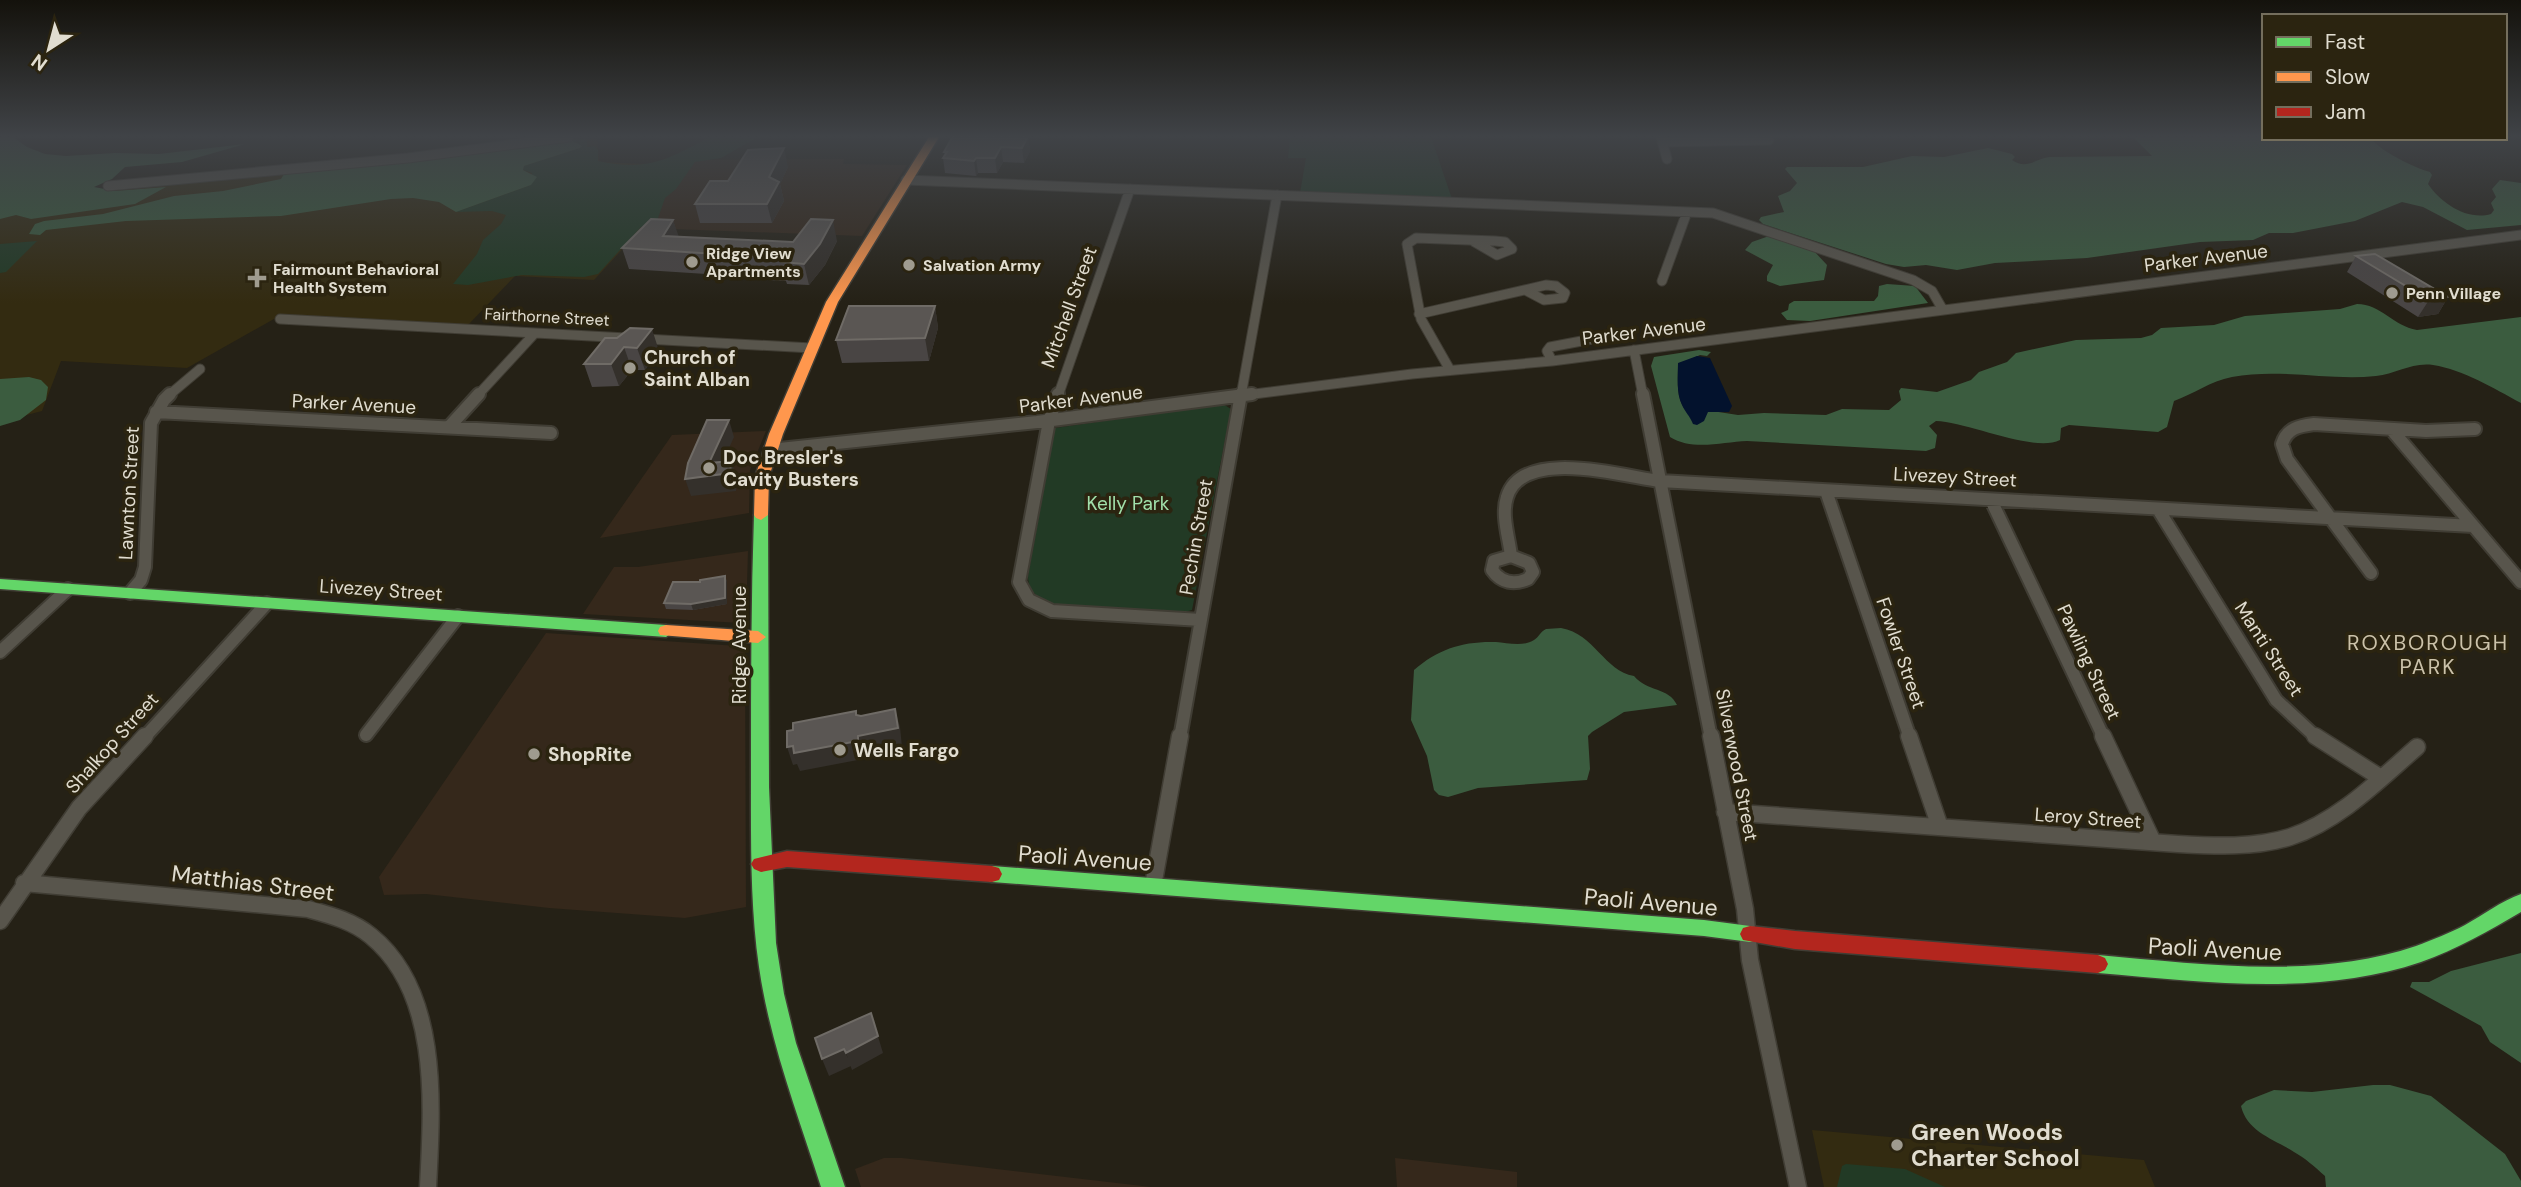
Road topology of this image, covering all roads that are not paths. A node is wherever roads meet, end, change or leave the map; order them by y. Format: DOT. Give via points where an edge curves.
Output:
graph roads {
  1 [pos="898,192"];
  2 [pos="1129,192"];
  3 [pos="1213,192"];
  4 [pos="1277,195"];
  5 [pos="1687,212"];
  6 [pos="2521,236"];
  7 [pos="1473,241"];
  8 [pos="1657,263"];
  9 [pos="1668,265"];
  10 [pos="1662,281"];
  11 [pos="1527,291"];
  12 [pos="1943,310"];
  13 [pos="1419,314"];
  14 [pos="280,319"];
  15 [pos="534,332"];
  16 [pos="1624,333"];
  17 [pos="812,348"];
  18 [pos="1634,350"];
  19 [pos="1552,361"];
  20 [pos="200,369"];
  21 [pos="1450,370"];
  22 [pos="1242,396"];
  23 [pos="156,412"];
  24 [pos="1049,421"];
  25 [pos="449,427"];
  26 [pos="2391,429"];
  27 [pos="2475,429"];
  28 [pos="551,433"];
  29 [pos="770,450"];
  30 [pos="1660,481"];
  31 [pos="1826,491"];
  32 [pos="1991,500"];
  33 [pos="2158,509"];
  34 [pos="2332,518"];
  35 [pos="2473,526"];
  36 [pos="1511,556"];
  37 [pos="2371,573"];
  38 [pos="2521,582"];
  39 [pos="0,584"];
  40 [pos="68,589"];
  41 [pos="130,593"];
  42 [pos="267,603"];
  43 [pos="458,616"];
  44 [pos="1201,620"];
  45 [pos="758,638"];
  46 [pos="0,652"];
  47 [pos="366,735"];
  48 [pos="2417,747"];
  49 [pos="2381,778"];
  50 [pos="1725,812"];
  51 [pos="1940,827"];
  52 [pos="2153,842"];
  53 [pos="761,864"];
  54 [pos="24,883"];
  55 [pos="1153,886"];
  56 [pos="2521,902"];
  57 [pos="0,920"];
  58 [pos="1746,934"];
  59 [pos="428,1187"];
  60 [pos="833,1187"];
  61 [pos="1798,1187"];
  1 -- 17 [label="street, Ridge Avenue" via="839,289"];
  2 -- 24 [label="street, Mitchell Street"];
  3 -- 4 [label="street"];
  4 -- 5 [label="street"];
  4 -- 22 [label="street, Pechin Street"];
  5 -- 9 [label="street"];
  5 -- 12 [label="street" via="1723,215 1913,280 1932,291"];
  6 -- 12 [label="street, Parker Avenue"];
  7 -- 13 [label="street" via="1408,242"];
  8 -- 9 [label="street"];
  9 -- 10 [label="street"];
  11 -- 13 [label="street"];
  12 -- 18 [label="street, Parker Avenue"];
  13 -- 21 [label="street"];
  14 -- 15 [label="street, Fairthorne Street"];
  15 -- 17 [label="street, Fairthorne Street"];
  15 -- 25 [label="street"];
  16 -- 19 [label="street" via="1550,347 1547,351"];
  17 -- 29 [label="street, Ridge Avenue"];
  18 -- 19 [label="street, Parker Avenue"];
  18 -- 30 [label="street, Silverwood Street"];
  19 -- 21 [label="street, Parker Avenue"];
  20 -- 23 [label="street, Lawnton Street" via="170,393"];
  21 -- 22 [label="street, Parker Avenue"];
  22 -- 24 [label="street, Parker Avenue"];
  22 -- 44 [label="street, Pechin Street"];
  23 -- 25 [label="street, Parker Avenue"];
  23 -- 41 [label="street, Lawnton Street" via="150,432 145,567"];
  24 -- 29 [label="street, Parker Avenue"];
  24 -- 44 [label="street, Mitchell Street" via="1020,575 1021,589 1029,600 1062,612"];
  25 -- 28 [label="street, Parker Avenue"];
  26 -- 27 [label="street"];
  26 -- 34 [label="street" via="2314,424 2285,434 2284,453"];
  26 -- 35 [label="street"];
  29 -- 45 [label="street, Ridge Avenue" via="762,477"];
  30 -- 31 [label="street, Livezey Street"];
  30 -- 36 [label="street, Livezey Street" via="1571,468 1525,475 1507,498"];
  30 -- 50 [label="street, Silverwood Street"];
  31 -- 32 [label="street, Livezey Street"];
  31 -- 51 [label="street, Fowler Street"];
  32 -- 33 [label="street, Livezey Street"];
  32 -- 52 [label="street, Pawling Street"];
  33 -- 34 [label="street, Livezey Street"];
  33 -- 49 [label="street, Manti Street" via="2276,700 2309,733"];
  34 -- 35 [label="street, Livezey Street"];
  34 -- 37 [label="street"];
  35 -- 38 [label="street"];
  39 -- 40 [label="street, Livezey Street"];
  40 -- 41 [label="street, Livezey Street"];
  40 -- 46 [label="street"];
  41 -- 42 [label="street, Livezey Street"];
  42 -- 43 [label="street, Livezey Street"];
  42 -- 54 [label="street, Shalkop Street" via="79,808"];
  43 -- 45 [label="street, Livezey Street"];
  43 -- 47 [label="street"];
  44 -- 55 [label="street, Pechin Street"];
  45 -- 53 [label="street, Ridge Avenue"];
  48 -- 49 [label="street, Leroy Street"];
  49 -- 52 [label="street, Leroy Street" via="2323,822 2292,837 2230,846"];
  50 -- 51 [label="street, Leroy Street"];
  50 -- 58 [label="street, Silverwood Street"];
  51 -- 52 [label="street, Leroy Street"];
  53 -- 55 [label="street, Paoli Avenue" via="820,860"];
  53 -- 60 [label="street, Ridge Avenue" via="774,994 796,1079"];
  54 -- 57 [label="street, Shalkop Street"];
  54 -- 59 [label="street, Matthias Street" via="308,909 332,914 368,932 394,960 415,1003 430,1052"];
  55 -- 58 [label="street, Paoli Avenue"];
  56 -- 58 [label="street, Paoli Avenue" via="2476,933 2430,953 2363,969 2270,977"];
  58 -- 61 [label="street, Silverwood Street"];
}
